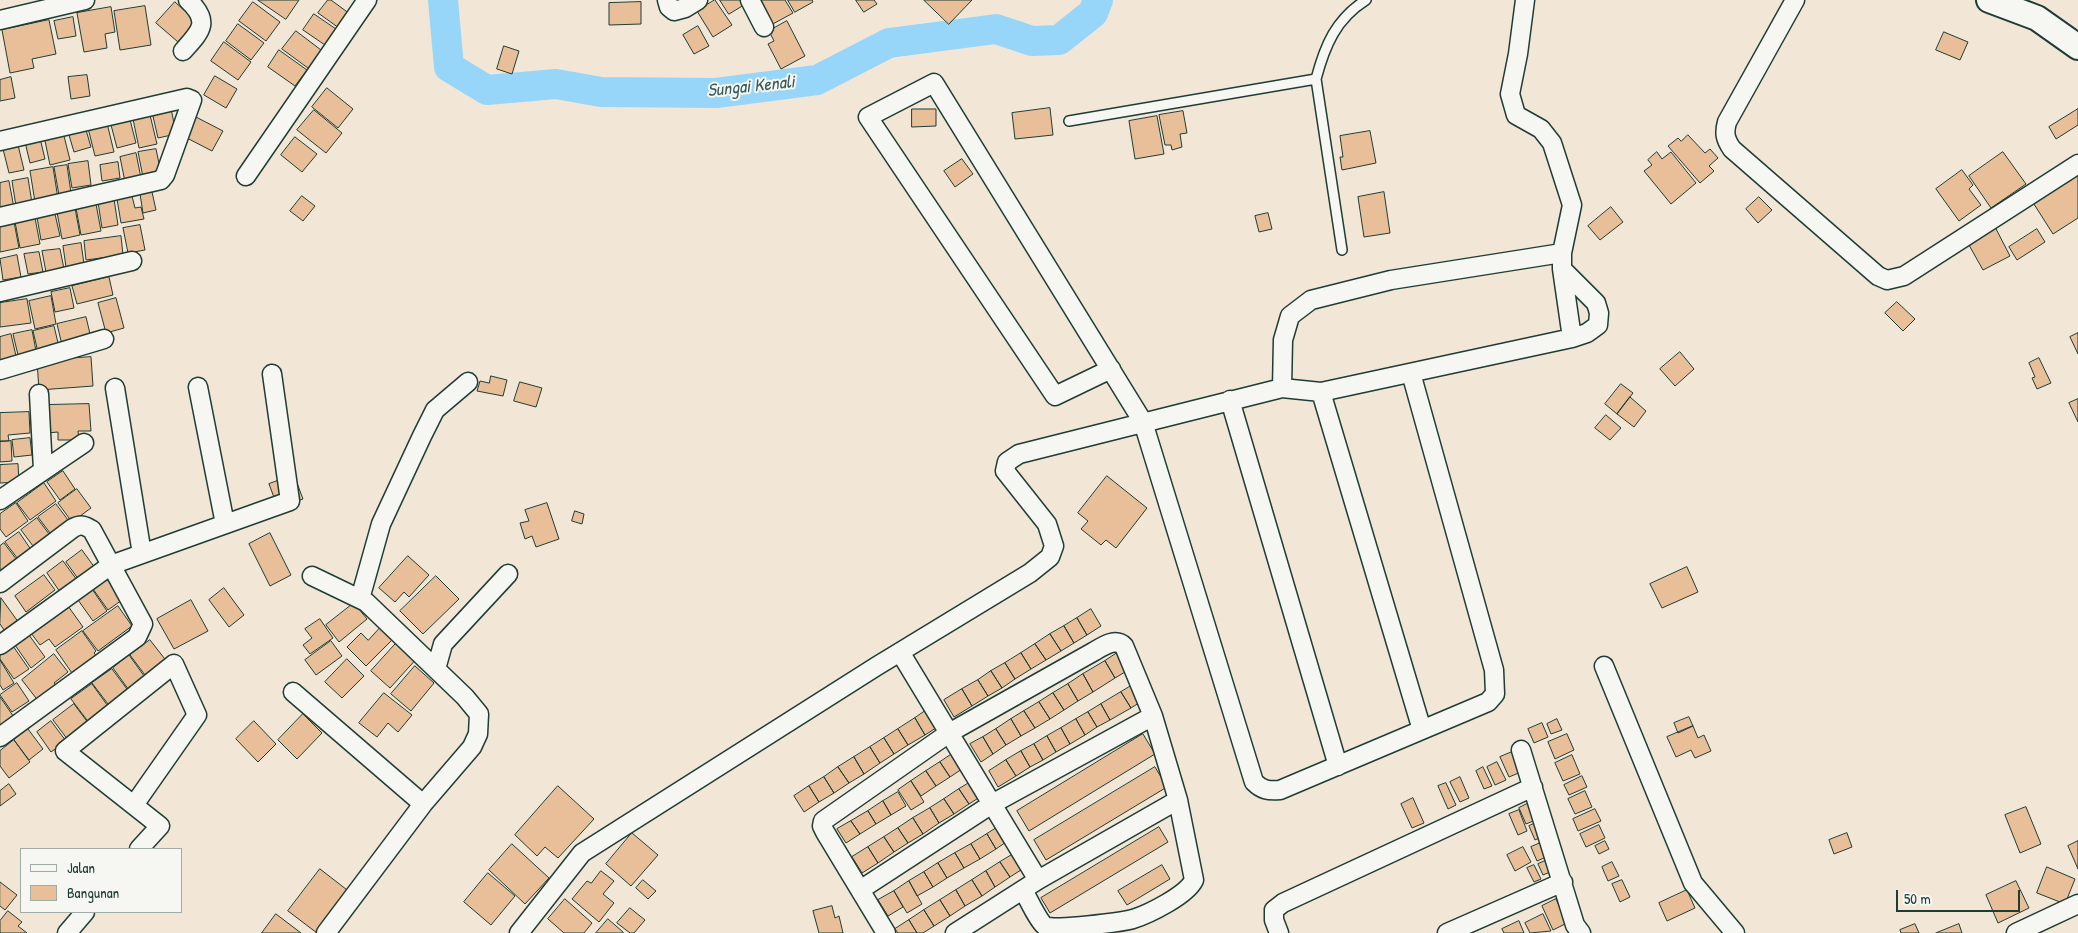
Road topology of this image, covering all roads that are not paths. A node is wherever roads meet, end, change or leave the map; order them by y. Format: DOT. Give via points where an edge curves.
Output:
graph roads {
  1 [pos="85,0"];
  2 [pos="188,0"];
  3 [pos="367,0"];
  4 [pos="667,0"];
  5 [pos="698,0"];
  6 [pos="750,0"];
  7 [pos="1366,0"];
  8 [pos="1525,0"];
  9 [pos="1795,0"];
  10 [pos="1989,0"];
  11 [pos="0,20"];
  12 [pos="764,27"];
  13 [pos="2078,48"];
  14 [pos="183,51"];
  15 [pos="1316,79"];
  16 [pos="1069,121"];
  17 [pos="0,141"];
  18 [pos="2078,164"];
  19 [pos="246,176"];
  20 [pos="0,217"];
  21 [pos="1342,250"];
  22 [pos="132,261"];
  23 [pos="1562,261"];
  24 [pos="0,292"];
  25 [pos="1572,338"];
  26 [pos="104,339"];
  27 [pos="1111,369"];
  28 [pos="0,370"];
  29 [pos="1411,373"];
  30 [pos="272,374"];
  31 [pos="468,382"];
  32 [pos="198,387"];
  33 [pos="115,388"];
  34 [pos="1282,388"];
  35 [pos="1321,392"];
  36 [pos="39,394"];
  37 [pos="1230,400"];
  38 [pos="1143,422"];
  39 [pos="84,443"];
  40 [pos="43,470"];
  41 [pos="0,500"];
  42 [pos="225,524"];
  43 [pos="142,554"];
  44 [pos="111,565"];
  45 [pos="508,574"];
  46 [pos="312,576"];
  47 [pos="0,583"];
  48 [pos="360,599"];
  49 [pos="0,645"];
  50 [pos="900,652"];
  51 [pos="1604,666"];
  52 [pos="436,670"];
  53 [pos="293,692"];
  54 [pos="1153,716"];
  55 [pos="1422,730"];
  56 [pos="949,733"];
  57 [pos="0,736"];
  58 [pos="1521,750"];
  59 [pos="1338,766"];
  60 [pos="1533,787"];
  61 [pos="1178,800"];
  62 [pos="422,804"];
  63 [pos="992,804"];
  64 [pos="134,806"];
  65 [pos="141,848"];
  66 [pos="1563,882"];
  67 [pos="1030,885"];
  68 [pos="860,890"];
  69 [pos="2078,904"];
  70 [pos="84,913"];
  71 [pos="2044,927"];
  72 [pos="67,933"];
  73 [pos="326,933"];
  74 [pos="519,933"];
  75 [pos="886,933"];
  76 [pos="955,933"];
  77 [pos="1279,933"];
  78 [pos="1447,933"];
  79 [pos="1581,933"];
  80 [pos="1735,933"];
  81 [pos="2016,933"];
  1 -- 11 [label="street"];
  2 -- 14 [label="street" via="203,22 199,34"];
  3 -- 19 [label="street"];
  4 -- 5 [label="street" via="674,11"];
  6 -- 12 [label="street"];
  7 -- 15 [label="lane" via="1340,20"];
  8 -- 23 [label="street" via="1510,94 1516,115 1542,129 1552,143 1572,205"];
  9 -- 18 [label="street" via="1727,122 1726,141 1878,276 1886,280 1904,276"];
  10 -- 13 [label="main road" via="2037,18"];
  15 -- 16 [label="lane"];
  15 -- 21 [label="lane"];
  17 -- 20 [label="street" via="187,98 192,100 165,175 160,180"];
  22 -- 24 [label="street"];
  23 -- 25 [label="street"];
  23 -- 25 [label="street" via="1596,303 1599,313 1598,325"];
  23 -- 34 [label="street" via="1391,280 1311,300 1290,316 1283,340"];
  25 -- 29 [label="street"];
  26 -- 28 [label="street"];
  27 -- 27 [label="street" via="1055,396 868,117 934,83"];
  27 -- 38 [label="street"];
  29 -- 35 [label="street"];
  29 -- 55 [label="street" via="1496,686 1495,694 1488,702"];
  30 -- 42 [label="street" via="290,501"];
  31 -- 48 [label="street" via="435,410 422,436 381,524"];
  32 -- 42 [label="street"];
  33 -- 43 [label="street"];
  34 -- 35 [label="street"];
  34 -- 37 [label="street"];
  35 -- 55 [label="street"];
  36 -- 40 [label="street"];
  37 -- 38 [label="street"];
  37 -- 59 [label="street"];
  38 -- 50 [label="street" via="1019,454 1007,462 1005,471 1047,524 1054,546 1050,557 1030,573"];
  38 -- 59 [label="street" via="1254,782 1268,791 1280,790"];
  39 -- 40 [label="street"];
  40 -- 41 [label="street"];
  42 -- 43 [label="street"];
  43 -- 44 [label="street"];
  44 -- 47 [label="street" via="92,530 80,525"];
  44 -- 49 [label="street"];
  44 -- 57 [label="street" via="141,617 142,630"];
  45 -- 52 [label="street" via="443,644"];
  46 -- 48 [label="street"];
  48 -- 52 [label="street"];
  50 -- 56 [label="street"];
  50 -- 74 [label="street" via="582,852"];
  51 -- 80 [label="street" via="1693,883"];
  52 -- 62 [label="street" via="479,714 478,734 472,747"];
  53 -- 62 [label="street"];
  54 -- 56 [label="street" via="1124,646 1117,642 1093,652"];
  54 -- 61 [label="street"];
  54 -- 63 [label="street"];
  55 -- 59 [label="street"];
  56 -- 63 [label="street"];
  56 -- 68 [label="street" via="824,820 825,832"];
  58 -- 60 [label="street"];
  60 -- 66 [label="street"];
  60 -- 77 [label="street" via="1283,903 1274,910"];
  61 -- 67 [label="street"];
  61 -- 67 [label="street" via="1194,880 1172,899 1132,920 1051,928 1043,925"];
  62 -- 73 [label="street"];
  63 -- 67 [label="street"];
  63 -- 68 [label="street"];
  64 -- 64 [label="street" via="65,751 174,664 197,715"];
  64 -- 65 [label="street" via="160,826"];
  66 -- 78 [label="street"];
  66 -- 79 [label="street" via="1575,925"];
  67 -- 76 [label="street"];
  68 -- 75 [label="street"];
  69 -- 71 [label="street"];
  70 -- 72 [label="street"];
  71 -- 81 [label="street"];
}
